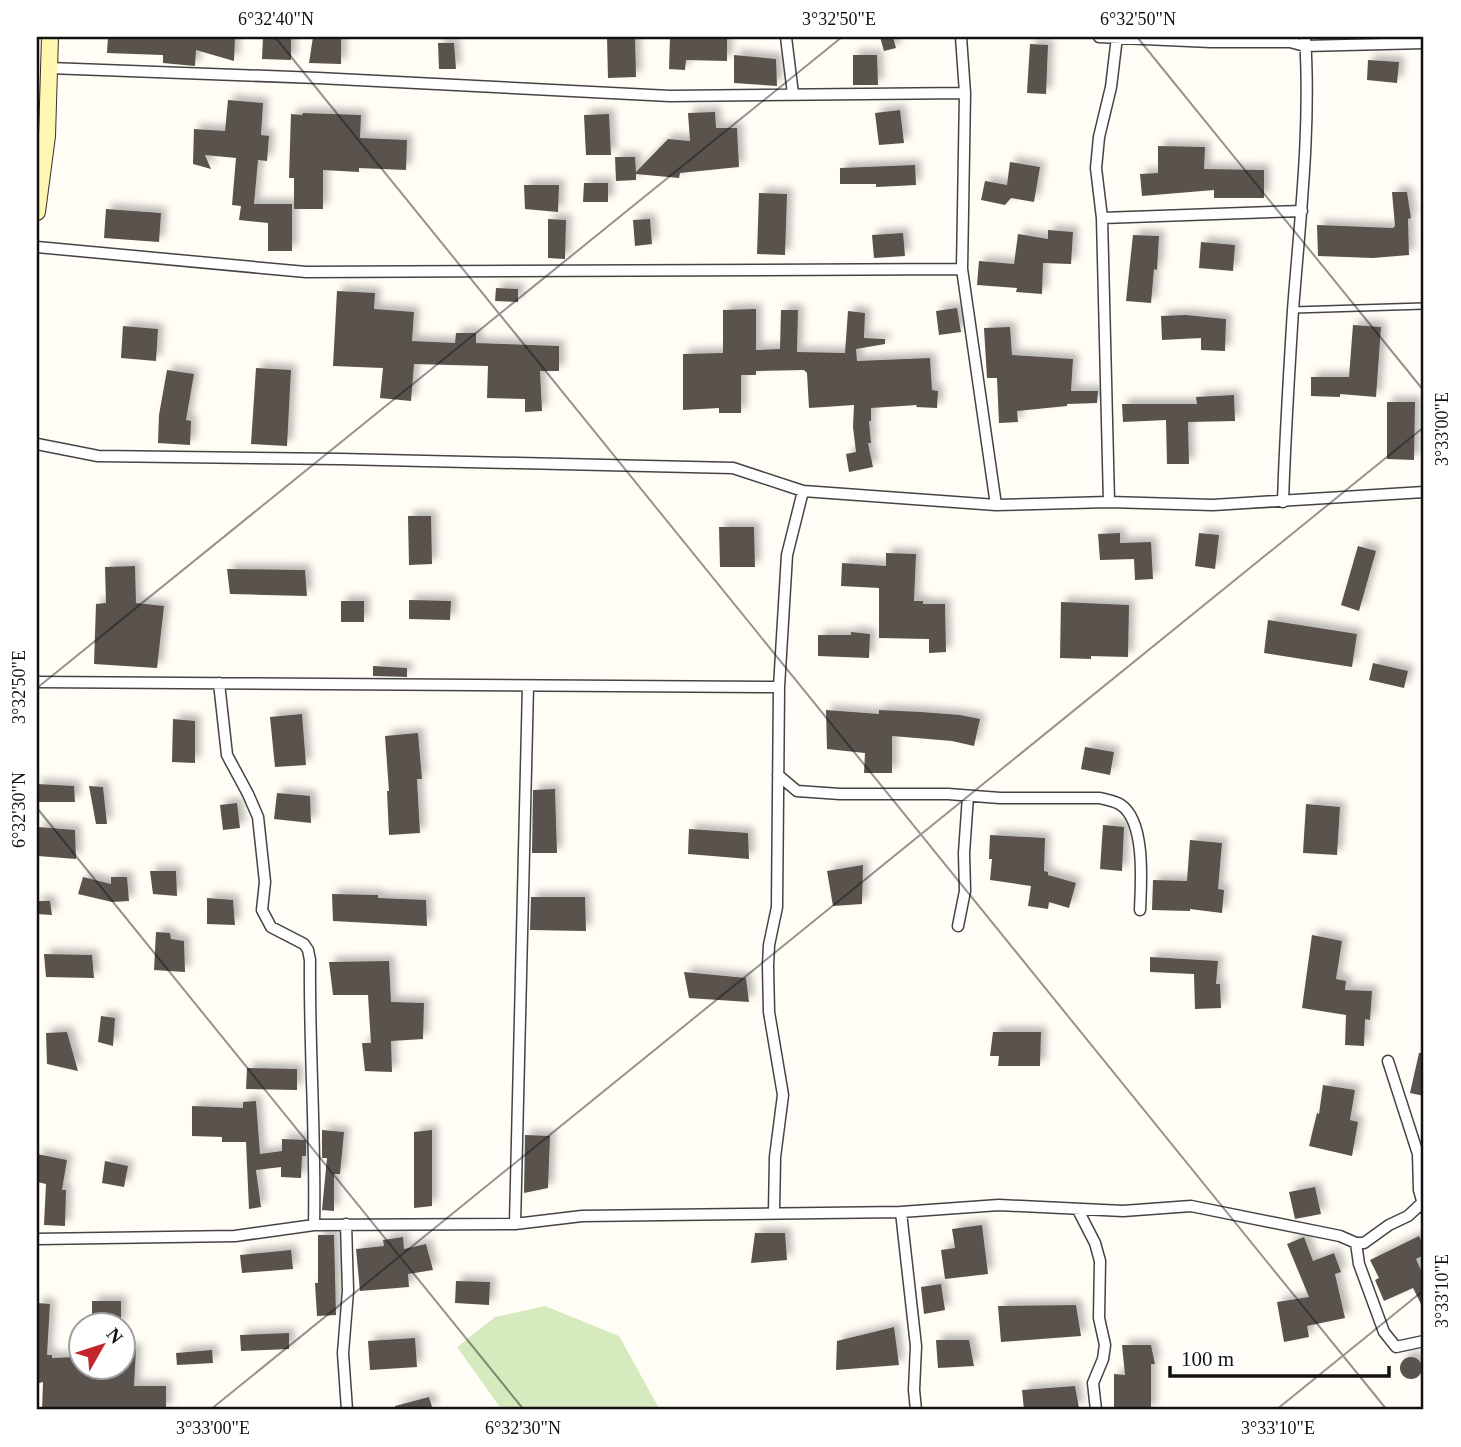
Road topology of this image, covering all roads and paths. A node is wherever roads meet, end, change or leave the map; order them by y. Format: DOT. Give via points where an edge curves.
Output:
graph roads {
  1 [pos="50,37"];
  2 [pos="786,37"];
  3 [pos="961,37"];
  4 [pos="1099,37"];
  5 [pos="1117,37"];
  6 [pos="1305,41"];
  7 [pos="1424,43"];
  8 [pos="50,68"];
  9 [pos="965,93"];
  10 [pos="793,94"];
  11 [pos="42,122"];
  12 [pos="1302,211"];
  13 [pos="37,212"];
  14 [pos="1102,218"];
  15 [pos="37,247"];
  16 [pos="962,269"];
  17 [pos="1424,306"];
  18 [pos="1293,310"];
  19 [pos="37,444"];
  20 [pos="803,491"];
  21 [pos="1424,492"];
  22 [pos="1109,502"];
  23 [pos="1283,502"];
  24 [pos="996,505"];
  25 [pos="37,682"];
  26 [pos="219,683"];
  27 [pos="528,686"];
  28 [pos="779,687"];
  29 [pos="778,775"];
  30 [pos="968,796"];
  31 [pos="1140,910"];
  32 [pos="958,926"];
  33 [pos="1388,1061"];
  34 [pos="1423,1205"];
  35 [pos="1079,1210"];
  36 [pos="774,1212"];
  37 [pos="901,1212"];
  38 [pos="346,1224"];
  39 [pos="514,1224"];
  40 [pos="314,1226"];
  41 [pos="37,1238"];
  42 [pos="1356,1243"];
  43 [pos="1424,1341"];
  44 [pos="347,1410"];
  45 [pos="916,1410"];
  46 [pos="1096,1410"];
  1 -- 8 [label="main road"];
  2 -- 10 [label="street"];
  3 -- 9 [label="street"];
  4 -- 5 [label="street"];
  5 -- 6 [label="street"];
  5 -- 14 [label="street" via="1096,169"];
  6 -- 7 [label="street"];
  6 -- 12 [label="street"];
  8 -- 10 [label="street" via="670,96"];
  8 -- 11 [label="main road"];
  9 -- 10 [label="street"];
  9 -- 16 [label="street"];
  11 -- 13 [label="main road"];
  12 -- 14 [label="street"];
  12 -- 18 [label="street"];
  14 -- 22 [label="street"];
  15 -- 16 [label="street" via="306,272"];
  16 -- 24 [label="street"];
  17 -- 18 [label="lane"];
  18 -- 23 [label="street"];
  19 -- 20 [label="street" via="98,456 733,468"];
  20 -- 24 [label="street"];
  20 -- 28 [label="street" via="787,555"];
  21 -- 23 [label="street"];
  22 -- 23 [label="street"];
  22 -- 24 [label="street"];
  25 -- 26 [label="street"];
  26 -- 27 [label="street"];
  26 -- 40 [label="street" via="227,755 258,817 265,883 262,910 271,926 303,944 310,960"];
  27 -- 28 [label="street"];
  27 -- 39 [label="street"];
  28 -- 29 [label="street"];
  29 -- 30 [label="street" via="797,791"];
  29 -- 36 [label="street" via="777,907 768,966 769,1012 783,1095"];
  30 -- 31 [label="street" via="1100,798 1122,805 1134,821 1137,837 1142,873"];
  30 -- 32 [label="street" via="965,891"];
  33 -- 34 [label="street" via="1418,1154"];
  34 -- 42 [label="street" via="1364,1243"];
  35 -- 37 [label="street" via="999,1205"];
  35 -- 42 [label="street" via="1123,1212 1191,1206"];
  35 -- 46 [label="street" via="1100,1261 1099,1318 1105,1345 1093,1383"];
  36 -- 37 [label="street"];
  36 -- 39 [label="street" via="582,1216"];
  37 -- 45 [label="street" via="916,1346"];
  38 -- 39 [label="street"];
  38 -- 40 [label="street"];
  38 -- 44 [label="street"];
  40 -- 41 [label="street" via="235,1236"];
  42 -- 43 [label="street" via="1359,1264 1390,1341 1396,1347"];
}
